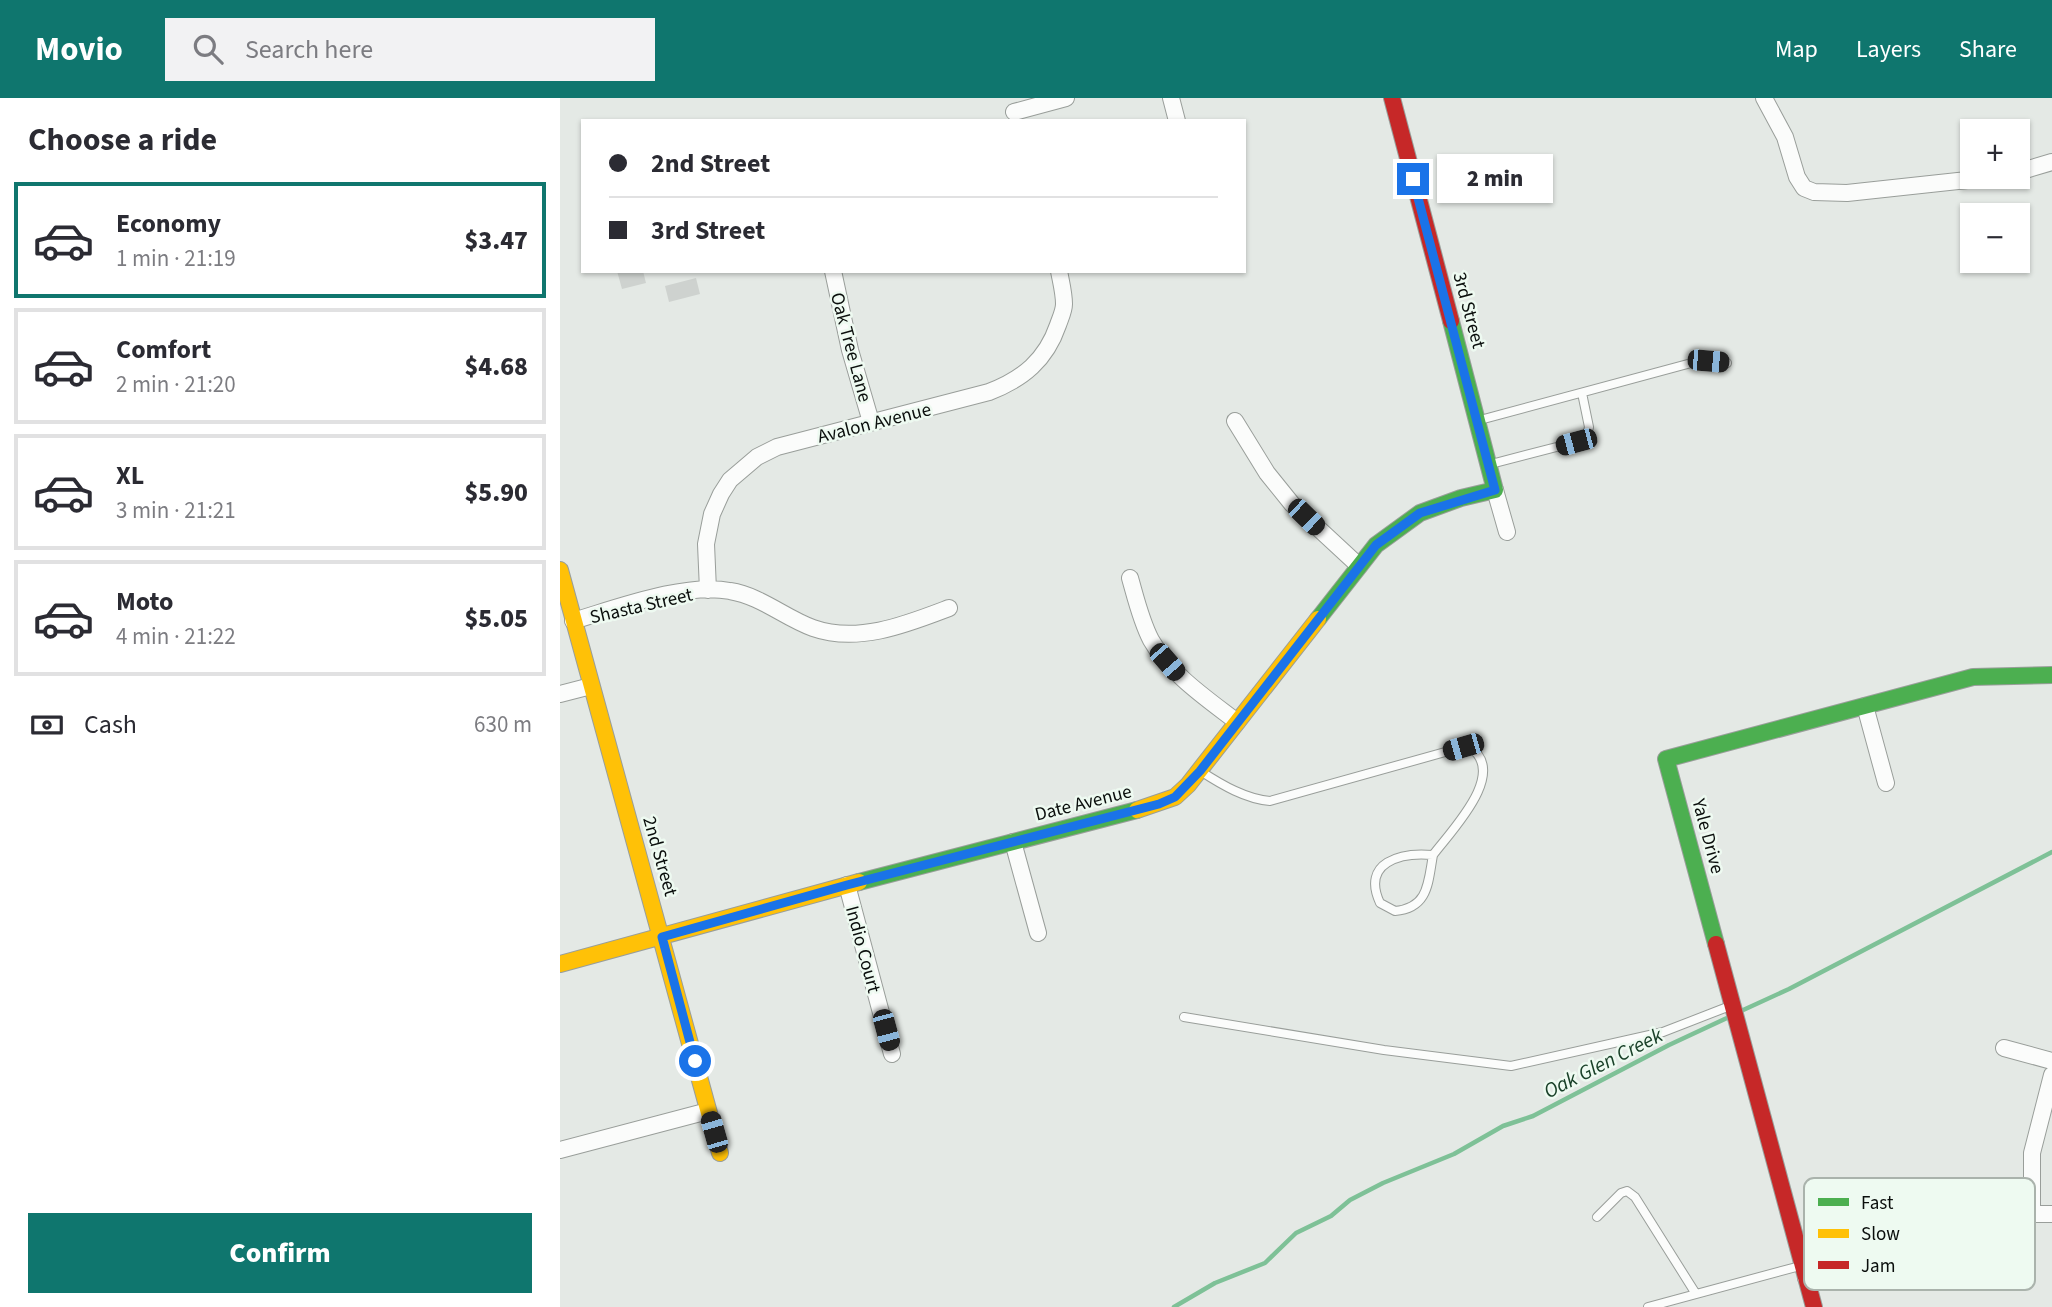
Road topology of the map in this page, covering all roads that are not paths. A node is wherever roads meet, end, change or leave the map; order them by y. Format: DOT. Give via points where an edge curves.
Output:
graph roads {
  1 [pos="1066,98"];
  2 [pos="1171,98"];
  3 [pos="1392,98"];
  4 [pos="1764,98"];
  5 [pos="1014,110"];
  6 [pos="1176,119"];
  7 [pos="2052,162"];
  8 [pos="2030,168"];
  9 [pos="1960,181"];
  10 [pos="833,273"];
  11 [pos="1059,273"];
  12 [pos="1727,363"];
  13 [pos="1582,393"];
  14 [pos="1235,421"];
  15 [pos="1477,421"];
  16 [pos="871,422"];
  17 [pos="1488,464"];
  18 [pos="1495,490"];
  19 [pos="1507,532"];
  20 [pos="1359,566"];
  21 [pos="560,570"];
  22 [pos="1129,579"];
  23 [pos="708,590"];
  24 [pos="949,608"];
  25 [pos="573,621"];
  26 [pos="2052,675"];
  27 [pos="591,686"];
  28 [pos="560,694"];
  29 [pos="1865,705"];
  30 [pos="1237,722"];
  31 [pos="1200,771"];
  32 [pos="1886,783"];
  33 [pos="1013,842"];
  34 [pos="1433,855"];
  35 [pos="847,885"];
  36 [pos="1038,933"];
  37 [pos="662,937"];
  38 [pos="560,964"];
  39 [pos="1733,1005"];
  40 [pos="1184,1017"];
  41 [pos="2004,1048"];
  42 [pos="892,1054"];
  43 [pos="2052,1061"];
  44 [pos="2052,1075"];
  45 [pos="708,1111"];
  46 [pos="560,1150"];
  47 [pos="720,1153"];
  48 [pos="2032,1178"];
  49 [pos="1597,1217"];
  50 [pos="1804,1268"];
  51 [pos="1804,1272"];
  52 [pos="1810,1290"];
  53 [pos="1696,1294"];
  54 [pos="1648,1307"];
  55 [pos="1814,1307"];
  1 -- 5 [label="street"];
  2 -- 6 [label="street"];
  3 -- 15 [label="street, 3rd Street"];
  4 -- 9 [label="street" via="1804,188 1827,194"];
  7 -- 8 [label="street"];
  10 -- 16 [label="street, Oak Tree Lane"];
  11 -- 16 [label="street, Avalon Avenue" via="1064,307 1045,354 1032,369 989,392"];
  12 -- 13 [label="lane" via="1695,362"];
  13 -- 15 [label="lane"];
  13 -- 17 [label="lane" via="1587,435 1576,442"];
  14 -- 20 [label="street" via="1292,504"];
  15 -- 17 [label="street, 3rd Street"];
  16 -- 23 [label="street, Avalon Avenue" via="777,447 743,467 721,494 708,527"];
  17 -- 18 [label="street, 3rd Street"];
  18 -- 19 [label="street, 3rd Street"];
  18 -- 20 [label="street, Date Avenue" via="1420,513 1376,545"];
  20 -- 30 [label="street, Date Avenue"];
  21 -- 25 [label="street, 2nd Street"];
  22 -- 30 [label="street" via="1151,640 1167,662"];
  23 -- 24 [label="street, Shasta Street" via="749,596 814,629 847,633 881,630"];
  23 -- 25 [label="street, Shasta Street" via="654,598"];
  25 -- 27 [label="street, 2nd Street"];
  26 -- 29 [label="street, Yale Drive" via="1973,677"];
  27 -- 28 [label="street"];
  27 -- 37 [label="street, 2nd Street"];
  29 -- 32 [label="street"];
  29 -- 39 [label="street, Yale Drive" via="1666,759"];
  30 -- 31 [label="street, Date Avenue"];
  31 -- 33 [label="street, Date Avenue" via="1175,797 1159,804"];
  31 -- 34 [label="lane" via="1220,784 1270,801 1469,747 1482,764 1480,787"];
  33 -- 35 [label="street, Date Avenue"];
  33 -- 36 [label="street"];
  34 -- 34 [label="lane" via="1406,855 1384,864 1374,883 1380,903 1395,911 1419,901 1425,894"];
  35 -- 37 [label="street, Date Avenue"];
  35 -- 42 [label="street, Indio Court"];
  37 -- 38 [label="street, Date Avenue"];
  37 -- 45 [label="street, 2nd Street"];
  39 -- 40 [label="lane" via="1663,1032 1511,1066"];
  39 -- 50 [label="street, Yale Drive"];
  41 -- 43 [label="street"];
  44 -- 48 [label="street" via="2032,1153"];
  45 -- 46 [label="street"];
  45 -- 47 [label="street, 2nd Street"];
  49 -- 53 [label="lane" via="1621,1193 1627,1191 1635,1197"];
  51 -- 53 [label="lane"];
  52 -- 55 [label="street, Yale Drive"];
  53 -- 54 [label="lane"];
}
